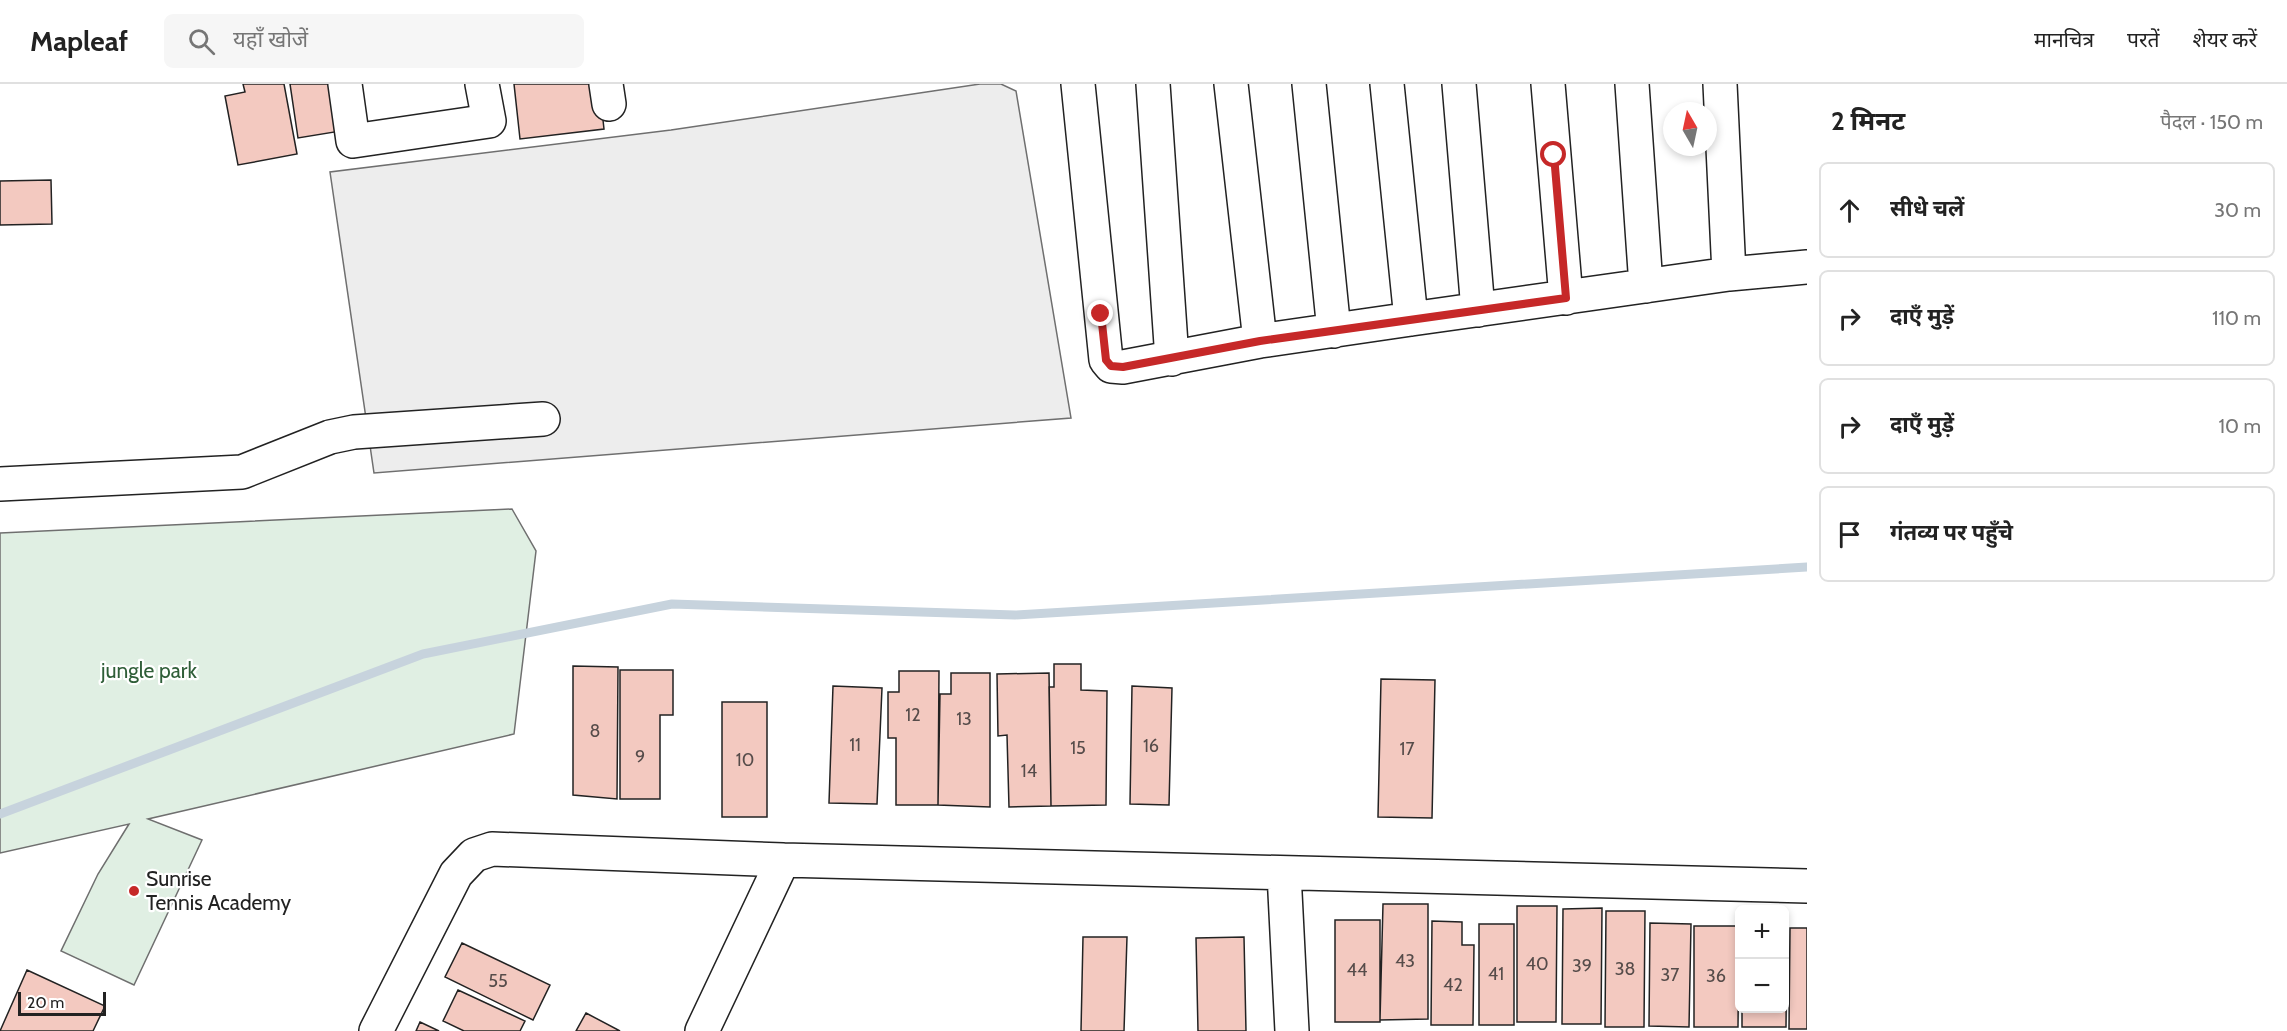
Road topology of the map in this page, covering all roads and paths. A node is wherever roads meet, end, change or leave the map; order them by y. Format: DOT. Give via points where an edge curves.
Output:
graph roads {
  1 [pos="345,84"];
  2 [pos="482,84"];
  3 [pos="1078,84"];
  4 [pos="1153,84"];
  5 [pos="1231,84"];
  6 [pos="1310,84"];
  7 [pos="1387,84"];
  8 [pos="1459,84"];
  9 [pos="1548,84"];
  10 [pos="1632,84"];
  11 [pos="1720,84"];
  12 [pos="1807,267"];
  13 [pos="1729,274"];
  14 [pos="1646,286"];
  15 [pos="1566,298"];
  16 [pos="1478,310"];
  17 [pos="1411,319"];
  18 [pos="1334,331"];
  19 [pos="1260,341"];
  20 [pos="1172,359"];
  21 [pos="543,419"];
  22 [pos="0,484"];
  23 [pos="783,860"];
  24 [pos="1284,873"];
  25 [pos="1807,886"];
  26 [pos="376,1031"];
  27 [pos="702,1031"];
  28 [pos="1292,1031"];
  1 -- 2 [label="street" via="353,141 489,121"];
  3 -- 20 [label="street" via="1106,360 1111,366 1123,367"];
  4 -- 20 [label="street"];
  5 -- 19 [label="street"];
  6 -- 18 [label="street"];
  7 -- 17 [label="street"];
  8 -- 16 [label="street"];
  9 -- 15 [label="street"];
  10 -- 14 [label="street"];
  11 -- 13 [label="street"];
  12 -- 13 [label="street"];
  13 -- 14 [label="street"];
  14 -- 15 [label="street"];
  15 -- 16 [label="street"];
  16 -- 17 [label="street"];
  17 -- 18 [label="street"];
  18 -- 19 [label="street"];
  19 -- 20 [label="street"];
  21 -- 22 [label="street" via="354,432 330,437 242,472"];
  23 -- 24 [label="street"];
  23 -- 26 [label="street" via="492,849 474,855 456,873"];
  23 -- 27 [label="street"];
  24 -- 25 [label="street"];
  24 -- 28 [label="street"];
}
